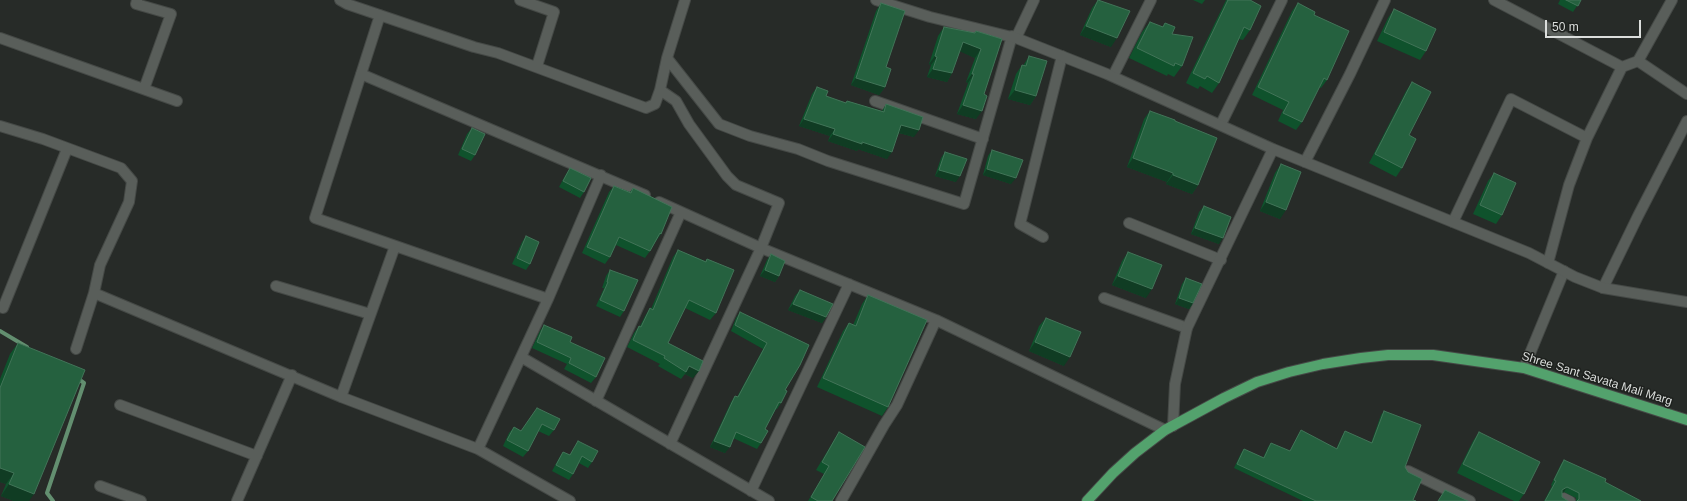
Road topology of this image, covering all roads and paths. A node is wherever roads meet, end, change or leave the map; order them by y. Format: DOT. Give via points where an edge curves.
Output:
graph roads {
  1 [pos="136,0"];
  2 [pos="340,0"];
  3 [pos="520,0"];
  4 [pos="684,0"];
  5 [pos="876,0"];
  6 [pos="1034,0"];
  7 [pos="1151,0"];
  8 [pos="1282,0"];
  9 [pos="1385,0"];
  10 [pos="1494,0"];
  11 [pos="1672,0"];
  12 [pos="380,15"];
  13 [pos="1014,37"];
  14 [pos="0,38"];
  15 [pos="1062,56"];
  16 [pos="667,58"];
  17 [pos="1638,61"];
  18 [pos="537,66"];
  19 [pos="1622,67"];
  20 [pos="361,74"];
  21 [pos="1113,76"];
  22 [pos="144,89"];
  23 [pos="660,90"];
  24 [pos="1687,94"];
  25 [pos="177,101"];
  26 [pos="875,101"];
  27 [pos="1687,121"];
  28 [pos="1221,124"];
  29 [pos="0,126"];
  30 [pos="1587,138"];
  31 [pos="983,139"];
  32 [pos="67,149"];
  33 [pos="1273,149"];
  34 [pos="1305,162"];
  35 [pos="601,175"];
  36 [pos="681,212"];
  37 [pos="1453,222"];
  38 [pos="1129,223"];
  39 [pos="1044,237"];
  40 [pos="395,246"];
  41 [pos="761,248"];
  42 [pos="1221,260"];
  43 [pos="1548,263"];
  44 [pos="1564,271"];
  45 [pos="849,284"];
  46 [pos="276,286"];
  47 [pos="1602,288"];
  48 [pos="94,293"];
  49 [pos="1104,298"];
  50 [pos="548,299"];
  51 [pos="1687,302"];
  52 [pos="3,308"];
  53 [pos="370,314"];
  54 [pos="936,320"];
  55 [pos="1187,328"];
  56 [pos="76,349"];
  57 [pos="521,357"];
  58 [pos="1524,368"];
  59 [pos="292,375"];
  60 [pos="341,397"];
  61 [pos="596,400"];
  62 [pos="120,405"];
  63 [pos="1687,420"];
  64 [pos="1169,428"];
  65 [pos="670,444"];
  66 [pos="478,449"];
  67 [pos="257,456"];
  68 [pos="1408,471"];
  69 [pos="100,486"];
  70 [pos="751,491"];
  71 [pos="141,501"];
  72 [pos="237,501"];
  73 [pos="570,501"];
  74 [pos="768,501"];
  75 [pos="842,501"];
  76 [pos="1087,501"];
  77 [pos="1470,501"];
  1 -- 22 [label="street" via="136,4 171,14"];
  2 -- 12 [label="street"];
  3 -- 18 [label="street" via="554,12"];
  4 -- 16 [label="street"];
  5 -- 13 [label="street" via="930,17"];
  6 -- 13 [label="street"];
  7 -- 21 [label="street"];
  8 -- 28 [label="street"];
  9 -- 34 [label="street"];
  10 -- 19 [label="street"];
  11 -- 17 [label="street"];
  12 -- 18 [label="street"];
  12 -- 20 [label="street"];
  13 -- 15 [label="street"];
  13 -- 31 [label="street"];
  14 -- 22 [label="street"];
  15 -- 21 [label="street"];
  15 -- 39 [label="street" via="1020,224"];
  16 -- 23 [label="street"];
  16 -- 31 [label="street" via="719,124 750,136 798,149 828,162 964,204"];
  17 -- 19 [label="street"];
  17 -- 24 [label="street"];
  18 -- 23 [label="street" via="646,108 655,104"];
  19 -- 30 [label="street"];
  20 -- 35 [label="street"];
  20 -- 40 [label="street" via="315,218"];
  21 -- 28 [label="street"];
  22 -- 25 [label="street"];
  23 -- 41 [label="street" via="676,101 689,124 736,185 779,203"];
  26 -- 31 [label="street"];
  27 -- 47 [label="street"];
  28 -- 33 [label="street"];
  29 -- 32 [label="street"];
  30 -- 37 [label="street" via="1510,99"];
  30 -- 43 [label="street" via="1569,185"];
  32 -- 48 [label="street" via="121,168 132,181 128,202 100,264"];
  32 -- 52 [label="street"];
  33 -- 34 [label="street"];
  33 -- 42 [label="street"];
  34 -- 37 [label="street"];
  35 -- 36 [label="street"];
  35 -- 50 [label="street"];
  36 -- 41 [label="street"];
  36 -- 61 [label="street"];
  37 -- 43 [label="street"];
  38 -- 42 [label="street"];
  40 -- 50 [label="street"];
  40 -- 53 [label="street"];
  41 -- 45 [label="street"];
  41 -- 65 [label="street"];
  42 -- 55 [label="street"];
  43 -- 44 [label="street"];
  44 -- 47 [label="street"];
  44 -- 58 [label="street"];
  45 -- 54 [label="street"];
  45 -- 70 [label="street"];
  46 -- 53 [label="street"];
  47 -- 51 [label="street"];
  48 -- 56 [label="street"];
  48 -- 59 [label="street"];
  49 -- 55 [label="street"];
  50 -- 57 [label="street"];
  53 -- 60 [label="street"];
  54 -- 64 [label="street"];
  54 -- 75 [label="street" via="897,406"];
  55 -- 64 [label="street"];
  57 -- 61 [label="street"];
  57 -- 66 [label="street"];
  58 -- 63 [label="main road, Shree Sant Savata Mali Marg"];
  58 -- 64 [label="main road, Shree Sant Savata Mali Marg" via="1433,355 1388,355 1331,363 1257,382"];
  59 -- 60 [label="street"];
  59 -- 67 [label="street"];
  60 -- 66 [label="street"];
  61 -- 65 [label="street"];
  62 -- 67 [label="street"];
  64 -- 76 [label="main road, Shree Sant Savata Mali Marg" via="1130,458"];
  65 -- 70 [label="street"];
  66 -- 73 [label="street"];
  67 -- 72 [label="street"];
  68 -- 77 [label="street"];
  69 -- 71 [label="street"];
  70 -- 74 [label="street"];
}
